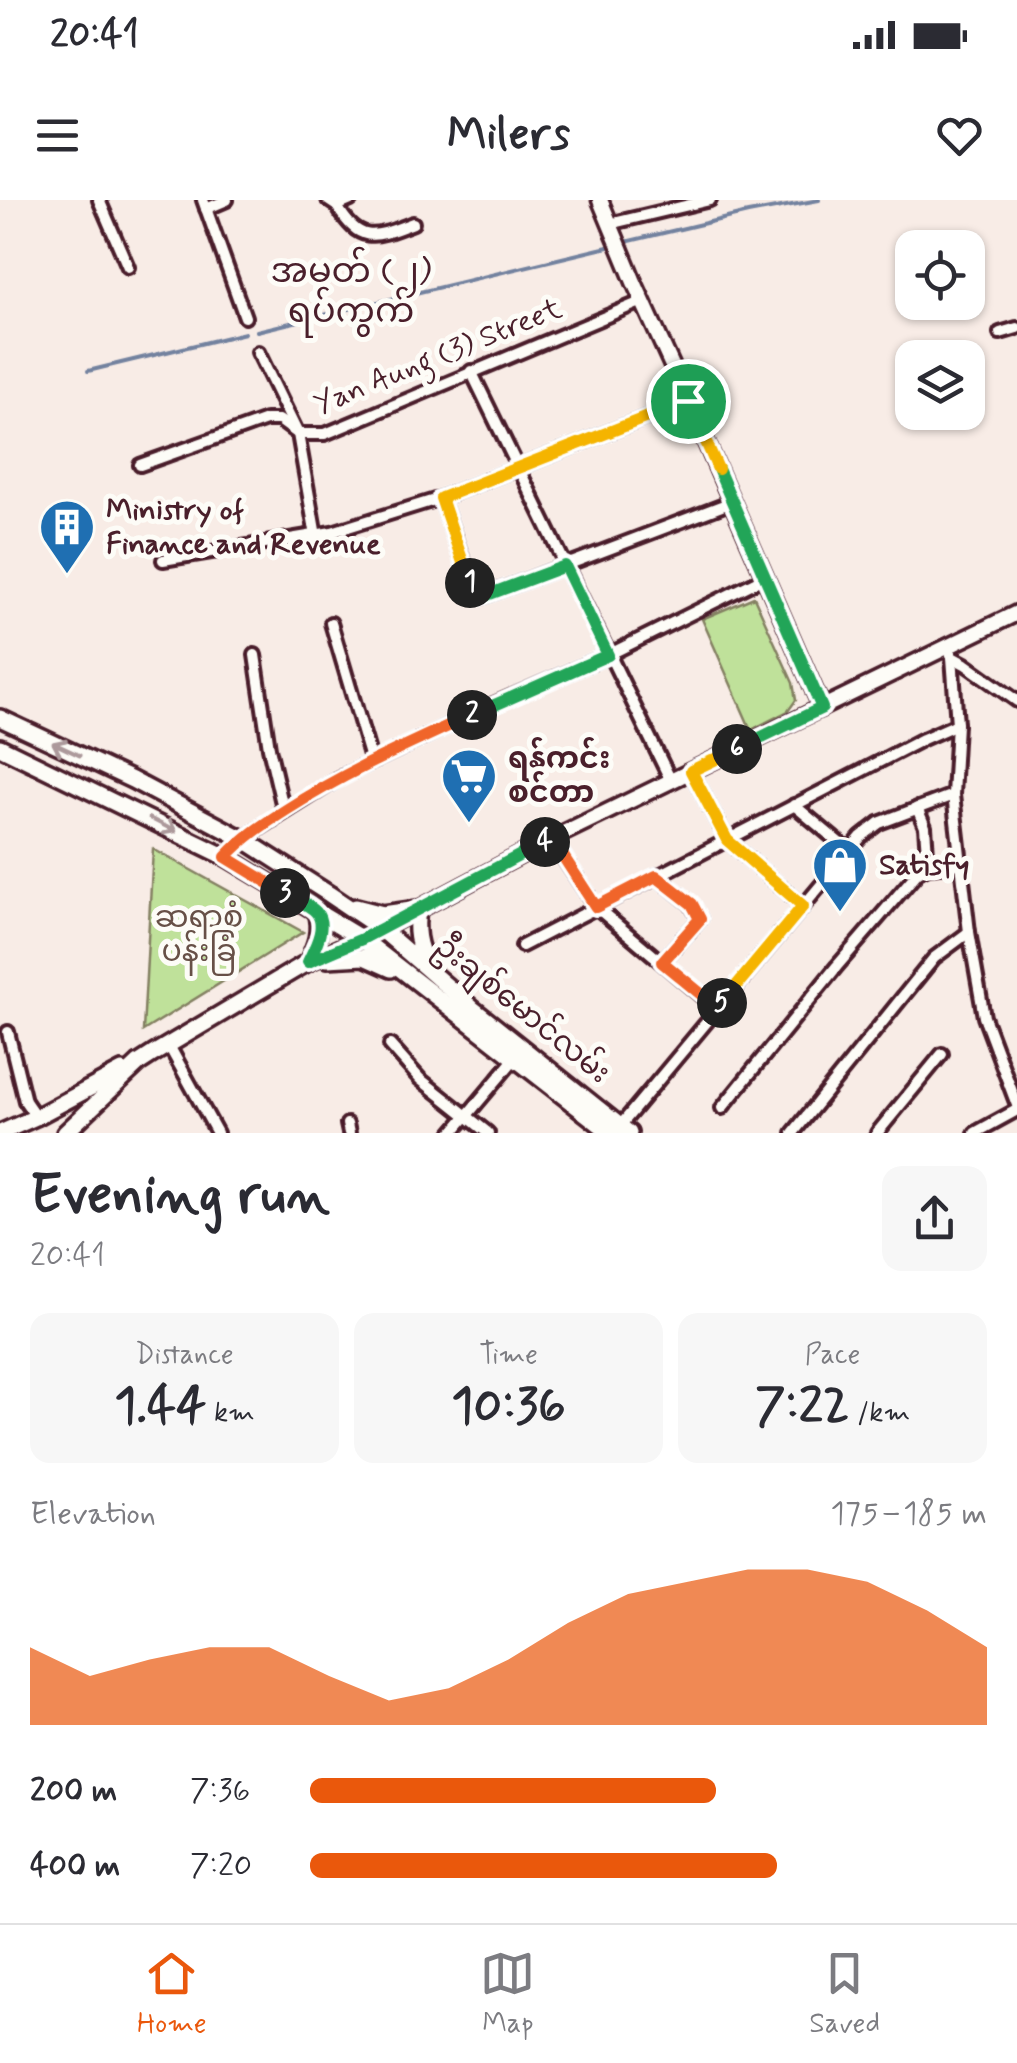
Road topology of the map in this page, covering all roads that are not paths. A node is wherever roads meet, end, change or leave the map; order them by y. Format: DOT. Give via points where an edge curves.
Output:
graph roads {
  1 [pos="99,200"];
  2 [pos="227,200"];
  3 [pos="352,200"];
  4 [pos="600,200"];
  5 [pos="710,200"];
  6 [pos="332,203"];
  7 [pos="205,204"];
  8 [pos="413,223"];
  9 [pos="609,224"];
  10 [pos="128,266"];
  11 [pos="643,301"];
  12 [pos="245,316"];
  13 [pos="1017,328"];
  14 [pos="1000,333"];
  15 [pos="258,352"];
  16 [pos="472,371"];
  17 [pos="688,401"];
  18 [pos="298,434"];
  19 [pos="140,466"];
  20 [pos="519,468"];
  21 [pos="441,498"];
  22 [pos="732,502"];
  23 [pos="316,536"];
  24 [pos="163,560"];
  25 [pos="565,566"];
  26 [pos="765,577"];
  27 [pos="1017,613"];
  28 [pos="332,623"];
  29 [pos="950,652"];
  30 [pos="255,655"];
  31 [pos="608,655"];
  32 [pos="1017,701"];
  33 [pos="822,708"];
  34 [pos="0,718"];
  35 [pos="957,724"];
  36 [pos="0,746"];
  37 [pos="372,762"];
  38 [pos="691,771"];
  39 [pos="671,781"];
  40 [pos="953,795"];
  41 [pos="794,805"];
  42 [pos="917,808"];
  43 [pos="284,812"];
  44 [pos="236,835"];
  45 [pos="552,839"];
  46 [pos="727,840"];
  47 [pos="849,851"];
  48 [pos="226,857"];
  49 [pos="960,864"];
  50 [pos="928,867"];
  51 [pos="656,876"];
  52 [pos="329,894"];
  53 [pos="803,906"];
  54 [pos="596,907"];
  55 [pos="418,908"];
  56 [pos="316,912"];
  57 [pos="381,929"];
  58 [pos="969,932"];
  59 [pos="362,939"];
  60 [pos="522,946"];
  61 [pos="308,962"];
  62 [pos="662,962"];
  63 [pos="430,982"];
  64 [pos="718,1008"];
  65 [pos="8,1032"];
  66 [pos="168,1044"];
  67 [pos="390,1046"];
  68 [pos="942,1054"];
  69 [pos="516,1058"];
  70 [pos="139,1063"];
  71 [pos="722,1108"];
  72 [pos="1017,1108"];
  73 [pos="467,1116"];
  74 [pos="36,1117"];
  75 [pos="620,1131"];
  76 [pos="0,1132"];
  77 [pos="62,1132"];
  78 [pos="217,1133"];
  79 [pos="452,1133"];
  80 [pos="488,1133"];
  81 [pos="793,1133"];
  82 [pos="877,1133"];
  83 [pos="975,1133"];
  1 -- 10 [label="street"];
  2 -- 7 [label="street"];
  3 -- 6 [label="street"];
  4 -- 9 [label="main road"];
  5 -- 9 [label="street"];
  6 -- 8 [label="street" via="361,234 376,237"];
  7 -- 12 [label="street"];
  9 -- 11 [label="main road"];
  11 -- 16 [label="street, Yan Aung (3) Street"];
  11 -- 17 [label="main road"];
  13 -- 14 [label="street"];
  15 -- 18 [label="street"];
  16 -- 18 [label="street, Yan Aung (3) Street" via="325,434"];
  16 -- 20 [label="street"];
  17 -- 20 [label="street"];
  17 -- 22 [label="main road"];
  18 -- 19 [label="street, Yan Aung (3) Street" via="279,420 266,420"];
  18 -- 23 [label="street"];
  20 -- 21 [label="street"];
  20 -- 25 [label="street"];
  21 -- 23 [label="street"];
  21 -- 25 [label="street" via="472,586 482,597"];
  22 -- 25 [label="street"];
  22 -- 26 [label="main road"];
  23 -- 24 [label="street"];
  25 -- 31 [label="street"];
  26 -- 31 [label="street"];
  26 -- 33 [label="main road"];
  27 -- 29 [label="main road"];
  28 -- 37 [label="street"];
  29 -- 32 [label="street"];
  29 -- 33 [label="main road"];
  29 -- 35 [label="street"];
  30 -- 43 [label="street"];
  31 -- 37 [label="street"];
  31 -- 39 [label="street"];
  33 -- 38 [label="main road"];
  44 -- 34 [label="main road, one-way"];
  35 -- 40 [label="street"];
  35 -- 41 [label="street"];
  36 -- 48 [label="main road, ဦးချစ်မောင်လမ်း, one-way"];
  37 -- 43 [label="street"];
  38 -- 39 [label="main road"];
  38 -- 46 [label="street"];
  39 -- 45 [label="main road"];
  40 -- 42 [label="street"];
  40 -- 49 [label="street"];
  41 -- 46 [label="street"];
  41 -- 47 [label="street"];
  42 -- 47 [label="street" via="879,822"];
  42 -- 50 [label="street"];
  43 -- 44 [label="street"];
  44 -- 48 [label="street"];
  44 -- 52 [label="main road"];
  45 -- 54 [label="street"];
  45 -- 55 [label="main road"];
  46 -- 51 [label="street"];
  46 -- 53 [label="street"];
  47 -- 53 [label="street"];
  48 -- 56 [label="main road, ဦးချစ်မောင်လမ်း"];
  49 -- 50 [label="street"];
  49 -- 58 [label="street"];
  50 -- 71 [label="street"];
  51 -- 54 [label="street"];
  51 -- 62 [label="street" via="692,904 700,919"];
  52 -- 55 [label="main road" via="383,914"];
  52 -- 57 [label="main road, ဦးချစ်မောင်လမ်း"];
  53 -- 64 [label="street"];
  54 -- 60 [label="street"];
  54 -- 62 [label="street"];
  55 -- 57 [label="main road"];
  55 -- 63 [label="main road" via="416,939"];
  56 -- 59 [label="main road, ဦးချစ်မောင်လမ်း"];
  56 -- 61 [label="main road" via="318,940"];
  57 -- 59 [label="main road"];
  57 -- 63 [label="main road, ဦးချစ်မောင်လမ်း"];
  58 -- 72 [label="street" via="984,1017"];
  58 -- 81 [label="street" via="934,958"];
  59 -- 61 [label="main road"];
  59 -- 63 [label="main road, ဦးချစ်မောင်လမ်း"];
  61 -- 63 [label="main road" via="364,958"];
  61 -- 66 [label="main road"];
  62 -- 64 [label="street"];
  63 -- 69 [label="main road, ဦးချစ်မောင်လမ်း"];
  63 -- 75 [label="main road, ဦးချစ်မောင်လမ်း"];
  64 -- 75 [label="street"];
  65 -- 74 [label="street" via="25,1100"];
  66 -- 70 [label="main road"];
  66 -- 78 [label="street"];
  67 -- 73 [label="street"];
  68 -- 82 [label="street"];
  69 -- 73 [label="street"];
  69 -- 75 [label="main road, ဦးချစ်မောင်လမ်း"];
  70 -- 74 [label="main road"];
  70 -- 77 [label="main road"];
  72 -- 83 [label="street"];
  73 -- 79 [label="street"];
  73 -- 80 [label="street"];
  74 -- 76 [label="main road"];
}
